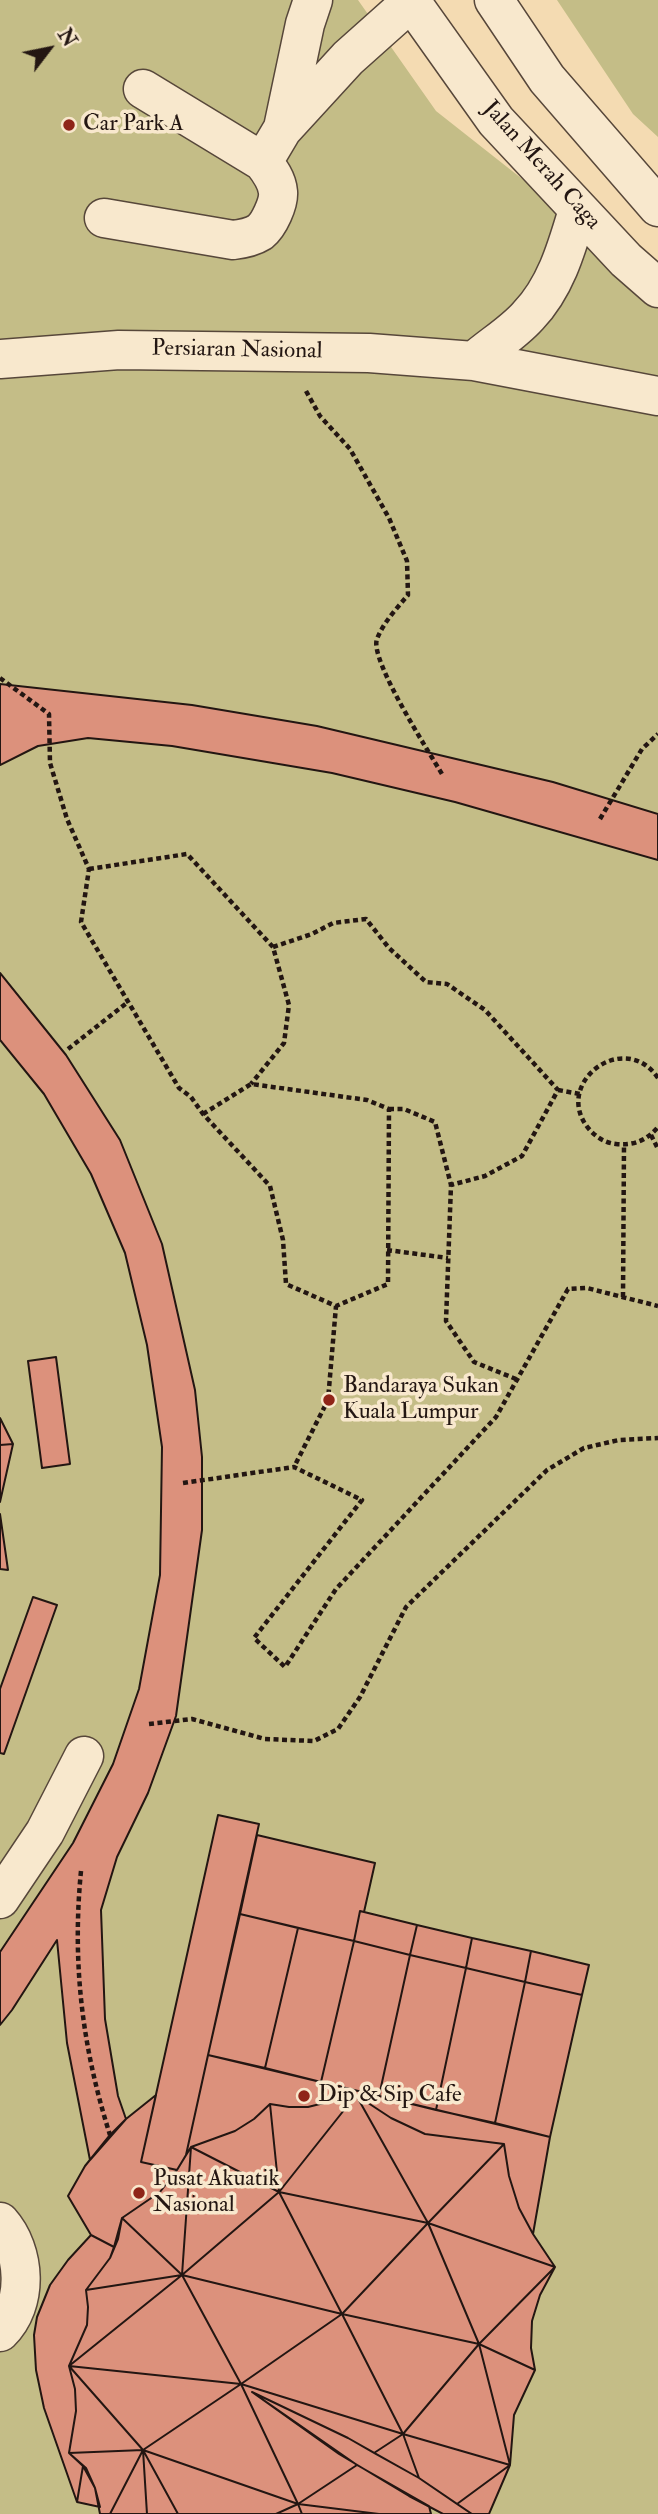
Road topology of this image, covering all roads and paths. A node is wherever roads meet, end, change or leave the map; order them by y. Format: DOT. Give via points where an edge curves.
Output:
graph roads {
  1 [pos="313,0"];
  2 [pos="412,0"];
  3 [pos="494,0"];
  4 [pos="143,89"];
  5 [pos="273,146"];
  6 [pos="658,207"];
  7 [pos="578,209"];
  8 [pos="104,218"];
  9 [pos="658,288"];
  10 [pos="0,359"];
  11 [pos="474,360"];
  12 [pos="306,391"];
  13 [pos="658,396"];
  14 [pos="0,678"];
  15 [pos="658,734"];
  16 [pos="442,774"];
  17 [pos="600,819"];
  18 [pos="89,869"];
  19 [pos="273,947"];
  20 [pos="128,1002"];
  21 [pos="68,1049"];
  22 [pos="658,1078"];
  23 [pos="251,1084"];
  24 [pos="558,1090"];
  25 [pos="580,1094"];
  26 [pos="389,1109"];
  27 [pos="203,1114"];
  28 [pos="658,1126"];
  29 [pos="651,1135"];
  30 [pos="624,1145"];
  31 [pos="658,1149"];
  32 [pos="452,1185"];
  33 [pos="387,1250"];
  34 [pos="449,1258"];
  35 [pos="623,1297"];
  36 [pos="336,1306"];
  37 [pos="658,1306"];
  38 [pos="517,1379"];
  39 [pos="658,1438"];
  40 [pos="294,1467"];
  41 [pos="183,1483"];
  42 [pos="149,1724"];
  43 [pos="84,1756"];
  44 [pos="80,1871"];
  45 [pos="0,1899"];
  46 [pos="110,2134"];
  47 [pos="0,2222"];
  48 [pos="0,2332"];
  1 -- 5 [label="street"];
  2 -- 5 [label="street" via="348,58"];
  2 -- 7 [label="street, Jalan Merah Caga" via="496,121"];
  3 -- 6 [label="street" via="547,79"];
  4 -- 5 [label="street"];
  5 -- 8 [label="street" via="279,194 261,231 245,239"];
  7 -- 9 [label="street, Jalan Merah Caga"];
  7 -- 11 [label="street" via="551,285 528,317"];
  10 -- 11 [label="street, Persiaran Nasional" via="119,350 369,353"];
  11 -- 13 [label="street, Persiaran Nasional"];
  12 -- 16 [label="path" via="320,416 350,449 389,517 407,561 408,595 376,640 376,653"];
  14 -- 18 [label="path" via="49,714 50,763"];
  15 -- 17 [label="path" via="642,749"];
  18 -- 19 [label="path" via="187,854"];
  18 -- 20 [label="path" via="81,922"];
  19 -- 23 [label="path" via="289,1005 284,1043"];
  19 -- 24 [label="path" via="333,923 366,919 426,982 447,984 485,1010"];
  20 -- 21 [label="path"];
  20 -- 27 [label="path" via="178,1088"];
  22 -- 25 [label="path" via="641,1062 613,1059 589,1073"];
  23 -- 26 [label="path" via="367,1100"];
  23 -- 27 [label="path"];
  24 -- 25 [label="path"];
  24 -- 32 [label="path" via="522,1156 485,1176"];
  25 -- 30 [label="path" via="580,1114 586,1126 610,1144"];
  26 -- 32 [label="path" via="404,1109 435,1122"];
  26 -- 33 [label="path"];
  27 -- 36 [label="path" via="270,1186 283,1240 286,1284"];
  28 -- 29 [label="path"];
  29 -- 30 [label="path"];
  29 -- 31 [label="path"];
  30 -- 35 [label="path"];
  32 -- 34 [label="path"];
  33 -- 34 [label="path"];
  33 -- 36 [label="path" via="388,1284"];
  34 -- 38 [label="path" via="446,1321 474,1362"];
  35 -- 37 [label="path"];
  35 -- 38 [label="path" via="587,1288 568,1289"];
  36 -- 40 [label="path" via="328,1399"];
  38 -- 40 [label="path" via="496,1417 336,1589 285,1667 254,1638 362,1500"];
  39 -- 42 [label="path" via="584,1448 547,1470 407,1606 360,1697 338,1729 314,1741 265,1739 192,1719"];
  40 -- 41 [label="path"];
  43 -- 45 [label="street" via="45,1832"];
  44 -- 46 [label="path" via="82,2022"];
  47 -- 48 [label="street" via="19,2255 21,2293"];
}
